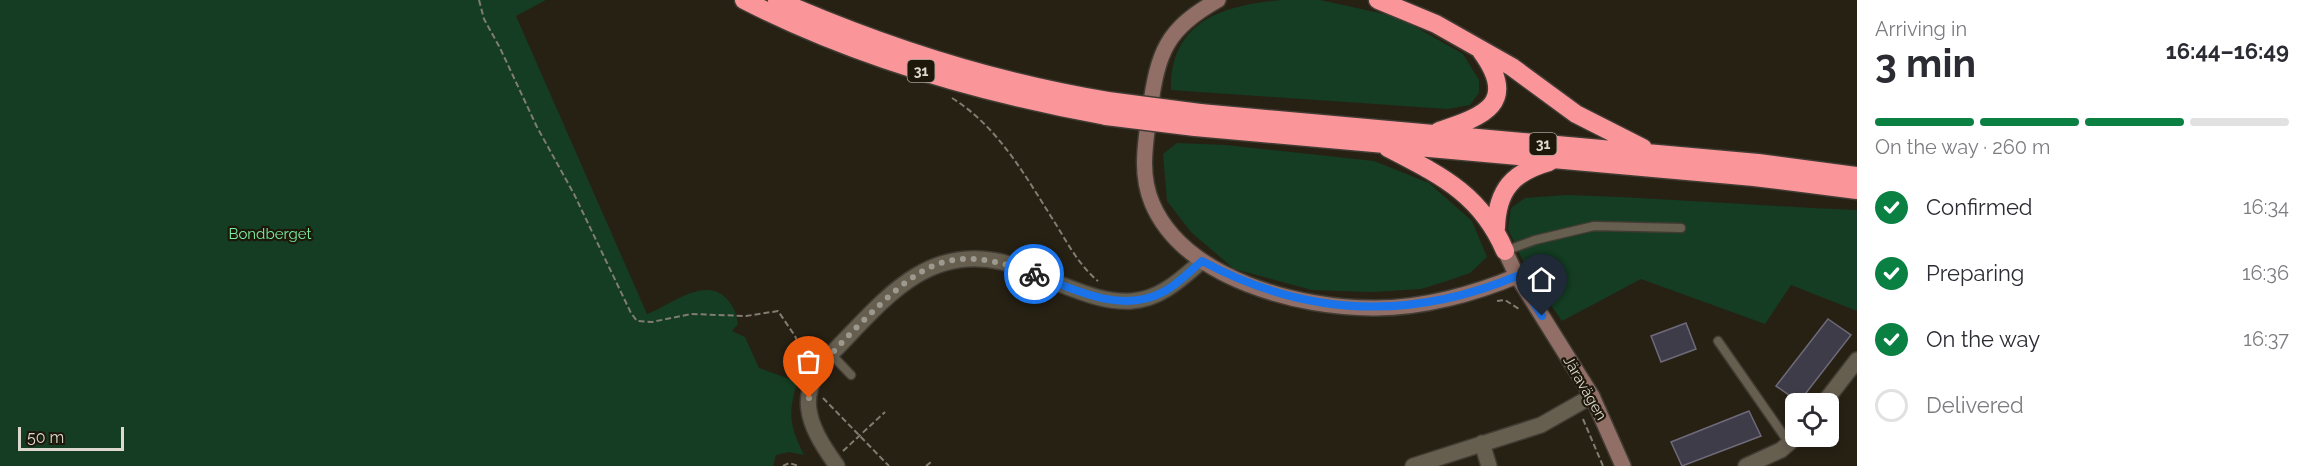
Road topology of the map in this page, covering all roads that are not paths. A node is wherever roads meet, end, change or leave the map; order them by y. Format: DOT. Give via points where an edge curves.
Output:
graph roads {
  1 [pos="744,0"];
  2 [pos="777,0"];
  3 [pos="1218,0"];
  4 [pos="1378,0"];
  5 [pos="1480,49"];
  6 [pos="1107,108"];
  7 [pos="1198,120"];
  8 [pos="1431,134"];
  9 [pos="1382,144"];
  10 [pos="1656,154"];
  11 [pos="1557,160"];
  12 [pos="1857,176"];
  13 [pos="1857,190"];
  14 [pos="1496,228"];
  15 [pos="1681,228"];
  16 [pos="1505,251"];
  17 [pos="1202,261"];
  18 [pos="1517,276"];
  19 [pos="1718,341"];
  20 [pos="831,354"];
  21 [pos="1857,360"];
  22 [pos="851,375"];
  23 [pos="1832,393"];
  24 [pos="1592,396"];
  25 [pos="1785,429"];
  26 [pos="1482,443"];
  27 [pos="1785,447"];
  28 [pos="835,464"];
  29 [pos="1413,466"];
  30 [pos="1489,466"];
  31 [pos="1623,466"];
  32 [pos="1746,466"];
  1 -- 6 [label="highway, 31" via="832,39 931,74 1016,98"];
  2 -- 6 [label="highway, 31" via="929,59"];
  3 -- 17 [label="street" via="1180,26 1162,53 1155,73 1144,155 1147,187 1161,219"];
  4 -- 5 [label="highway" via="1436,24"];
  5 -- 8 [label="highway" via="1497,84 1493,104 1480,117"];
  5 -- 10 [label="highway" via="1512,67 1576,114"];
  6 -- 7 [label="highway, 31, bridge"];
  7 -- 8 [label="highway, 31"];
  7 -- 9 [label="highway, 31"];
  8 -- 10 [label="highway, 31"];
  9 -- 11 [label="highway, 31"];
  9 -- 14 [label="highway" via="1456,186"];
  10 -- 12 [label="highway, 31"];
  11 -- 13 [label="highway, 31"];
  11 -- 14 [label="highway" via="1529,169 1509,184 1498,203"];
  14 -- 16 [label="highway"];
  15 -- 16 [label="lane" via="1594,226"];
  16 -- 18 [label="street, Järavägen"];
  17 -- 18 [label="street" via="1235,279 1302,300 1376,308 1492,287"];
  17 -- 20 [label="street" via="1164,291 1133,301 1091,296 1004,262 981,259 940,263 897,287"];
  18 -- 24 [label="street, Järavägen"];
  19 -- 25 [label="lane"];
  20 -- 22 [label="lane"];
  20 -- 28 [label="street" via="812,381 808,414"];
  21 -- 23 [label="street"];
  24 -- 26 [label="street" via="1540,425"];
  24 -- 31 [label="street, Järavägen"];
  26 -- 29 [label="street"];
  26 -- 30 [label="street"];
  27 -- 32 [label="street"];
}
